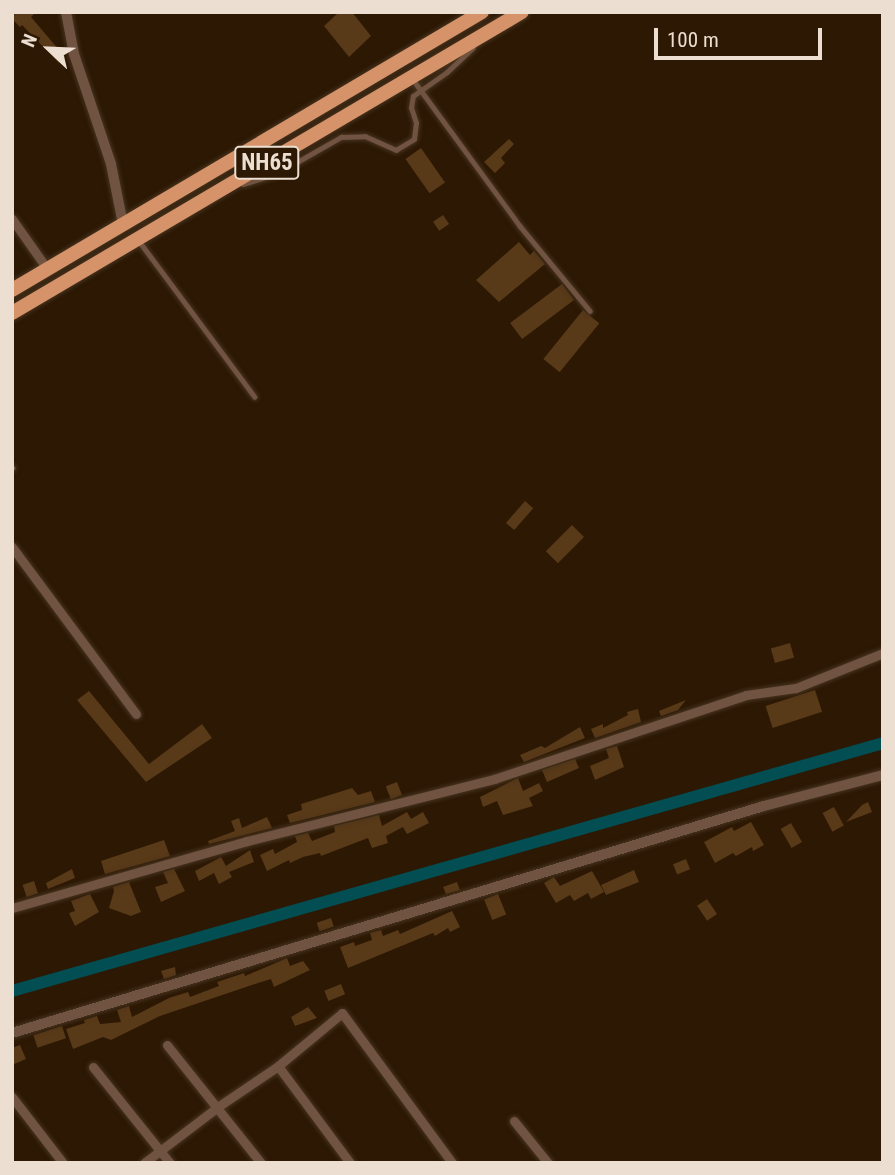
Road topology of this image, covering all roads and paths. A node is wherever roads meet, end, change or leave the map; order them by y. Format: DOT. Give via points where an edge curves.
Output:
graph roads {
  1 [pos="66,12"];
  2 [pos="482,12"];
  3 [pos="522,12"];
  4 [pos="416,83"];
  5 [pos="222,190"];
  6 [pos="12,219"];
  7 [pos="123,224"];
  8 [pos="137,239"];
  9 [pos="48,270"];
  10 [pos="12,290"];
  11 [pos="590,311"];
  12 [pos="12,313"];
  13 [pos="255,397"];
  14 [pos="12,547"];
  15 [pos="883,653"];
  16 [pos="136,714"];
  17 [pos="883,775"];
  18 [pos="12,908"];
  19 [pos="12,1033"];
  20 [pos="167,1045"];
  21 [pos="278,1066"];
  22 [pos="93,1067"];
  23 [pos="12,1097"];
  24 [pos="219,1106"];
  25 [pos="514,1121"];
  26 [pos="161,1151"];
  27 [pos="63,1163"];
  28 [pos="144,1163"];
  29 [pos="170,1163"];
  30 [pos="261,1163"];
  31 [pos="350,1163"];
  32 [pos="452,1163"];
  33 [pos="548,1163"];
  1 -- 7 [label="street" via="74,54 111,164"];
  2 -- 7 [label="highway, NH65"];
  3 -- 4 [label="highway, NH65"];
  4 -- 5 [label="highway, NH65"];
  4 -- 5 [label="lane" via="411,108 416,123 414,139 396,150 365,136 341,137 276,174"];
  4 -- 11 [label="lane" via="520,226"];
  5 -- 8 [label="highway, NH65"];
  6 -- 9 [label="street"];
  7 -- 9 [label="highway, NH65"];
  8 -- 12 [label="highway, NH65"];
  8 -- 13 [label="lane"];
  9 -- 10 [label="highway, NH65"];
  14 -- 16 [label="street"];
  15 -- 18 [label="street" via="796,688 746,695 502,777 247,841"];
  17 -- 19 [label="street" via="764,806"];
  20 -- 24 [label="street"];
  21 -- 24 [label="street"];
  21 -- 31 [label="street"];
  21 -- 32 [label="street" via="342,1013"];
  22 -- 26 [label="street"];
  23 -- 27 [label="street"];
  24 -- 26 [label="street"];
  24 -- 30 [label="street"];
  25 -- 33 [label="street"];
  26 -- 28 [label="street"];
  26 -- 29 [label="street"];
}
